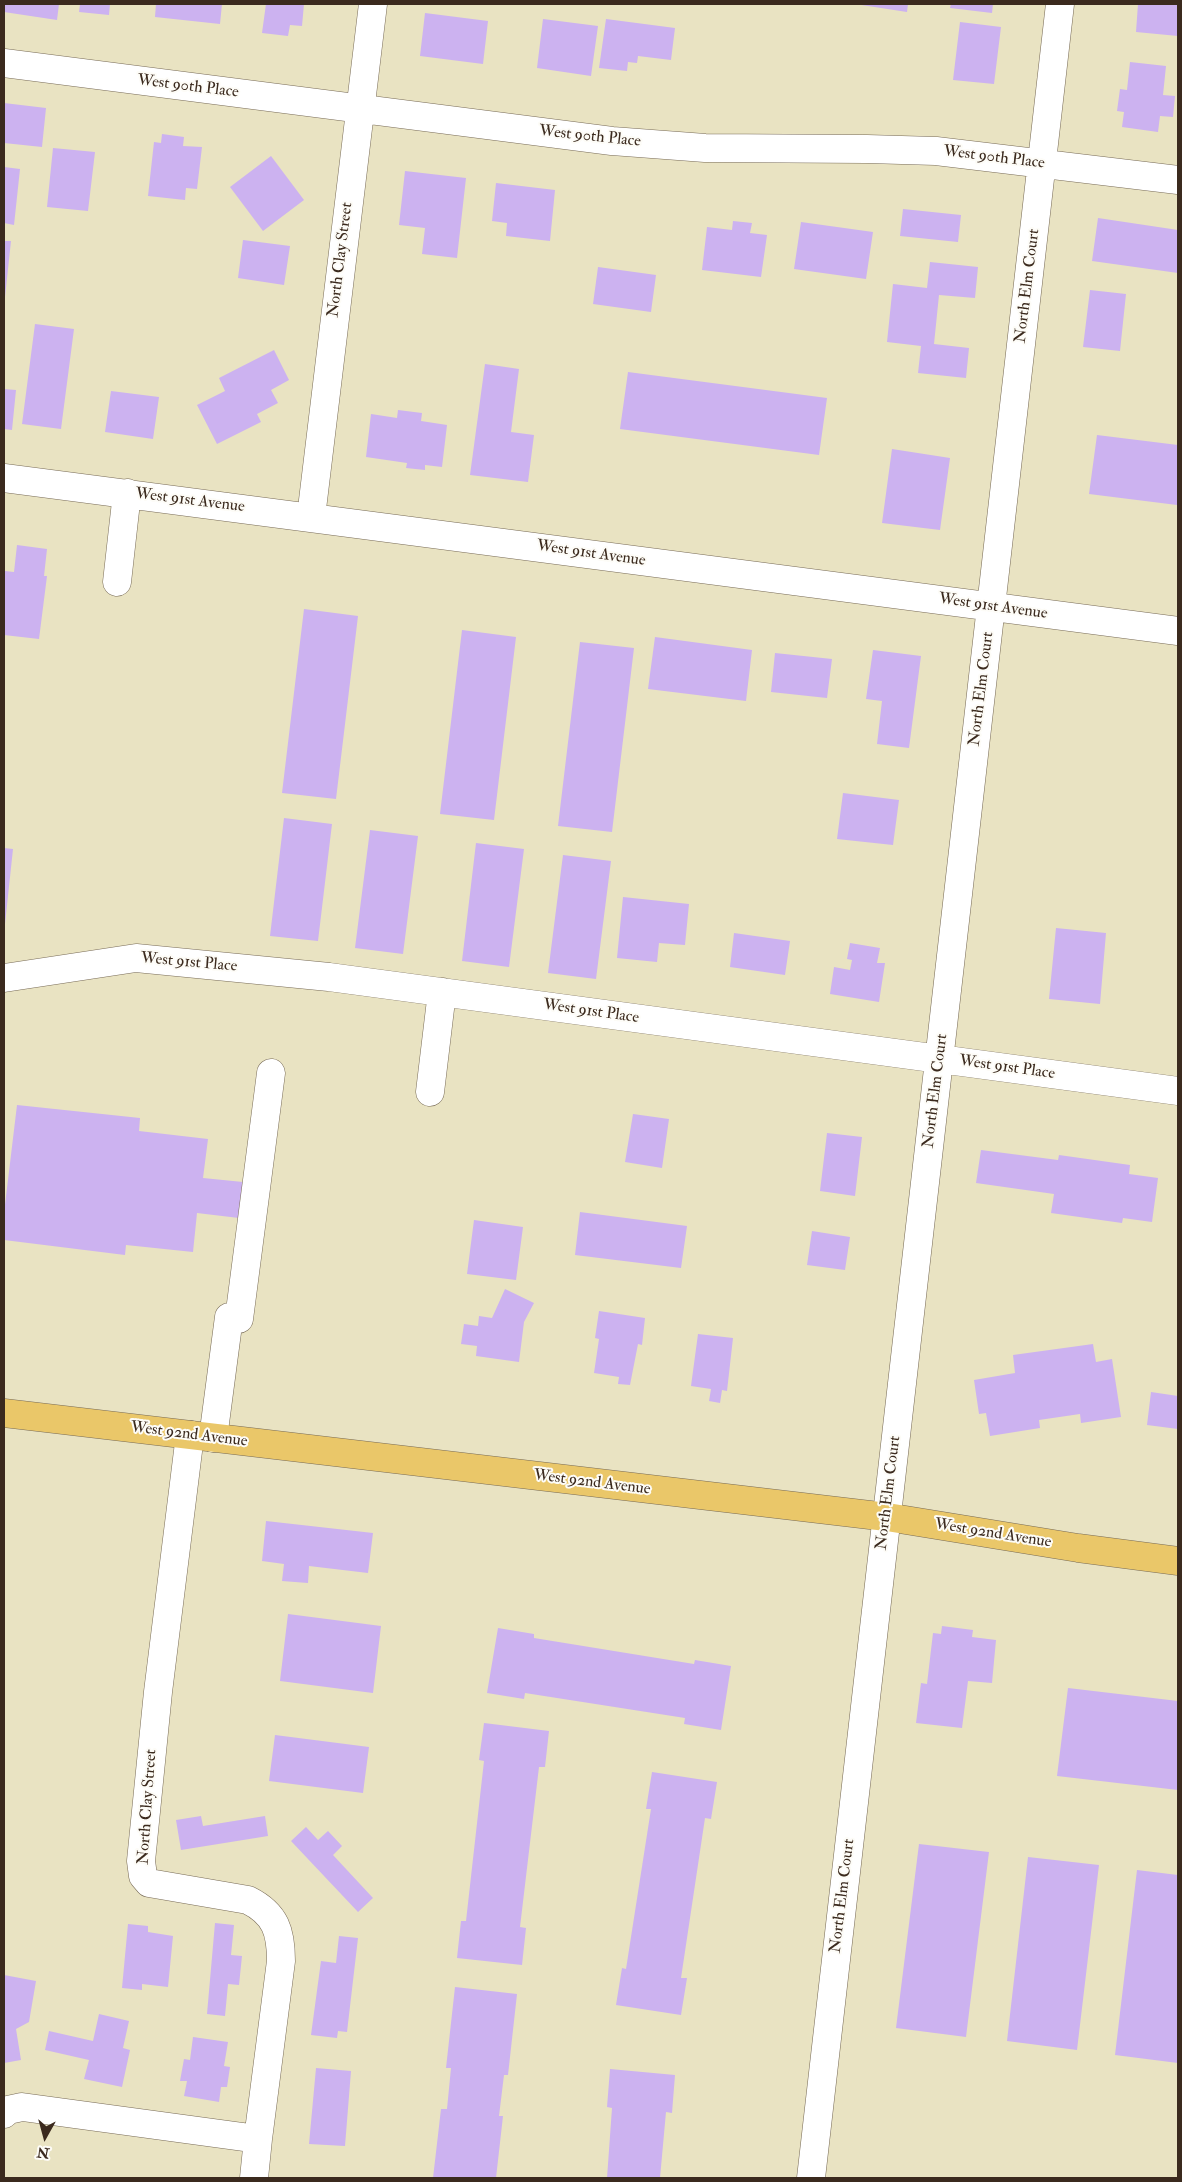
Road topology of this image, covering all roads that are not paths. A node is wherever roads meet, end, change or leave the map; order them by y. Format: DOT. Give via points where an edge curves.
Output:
graph roads {
  1 [pos="373,4"];
  2 [pos="1060,4"];
  3 [pos="4,63"];
  4 [pos="360,108"];
  5 [pos="1042,164"];
  6 [pos="1178,180"];
  7 [pos="4,478"];
  8 [pos="127,493"];
  9 [pos="310,517"];
  10 [pos="117,582"];
  11 [pos="991,606"];
  12 [pos="1178,631"];
  13 [pos="4,978"];
  14 [pos="442,992"];
  15 [pos="939,1059"];
  16 [pos="271,1073"];
  17 [pos="1178,1091"];
  18 [pos="430,1092"];
  19 [pos="4,1413"];
  20 [pos="202,1437"];
  21 [pos="887,1517"];
  22 [pos="1178,1561"];
  23 [pos="4,2114"];
  24 [pos="258,2139"];
  25 [pos="254,2178"];
  26 [pos="811,2178"];
  1 -- 4 [label="street, North Clay Street"];
  2 -- 5 [label="street, North Elm Court"];
  3 -- 4 [label="street, West 90th Place"];
  4 -- 5 [label="street, West 90th Place" via="612,140 705,148 936,151"];
  4 -- 9 [label="street, North Clay Street"];
  5 -- 6 [label="street, West 90th Place"];
  5 -- 11 [label="street, North Elm Court"];
  7 -- 8 [label="street, West 91st Avenue"];
  8 -- 9 [label="street, West 91st Avenue"];
  8 -- 10 [label="street"];
  9 -- 11 [label="street, West 91st Avenue"];
  11 -- 12 [label="street, West 91st Avenue"];
  11 -- 15 [label="street, North Elm Court"];
  13 -- 14 [label="street, West 91st Place" via="136,958"];
  14 -- 15 [label="street, West 91st Place"];
  14 -- 18 [label="street"];
  15 -- 17 [label="street, West 91st Place"];
  15 -- 21 [label="street, North Elm Court"];
  16 -- 20 [label="street" via="234,1318"];
  19 -- 20 [label="main road, West 92nd Avenue"];
  20 -- 21 [label="main road, West 92nd Avenue"];
  20 -- 24 [label="street, North Clay Street" via="158,1692 141,1861 143,1876 149,1883 248,1900 263,1908 276,1926 281,1962"];
  21 -- 22 [label="main road, West 92nd Avenue"];
  21 -- 26 [label="street, North Elm Court"];
  23 -- 24 [label="street" via="22,2107"];
  24 -- 25 [label="street, North Clay Street"];
}
